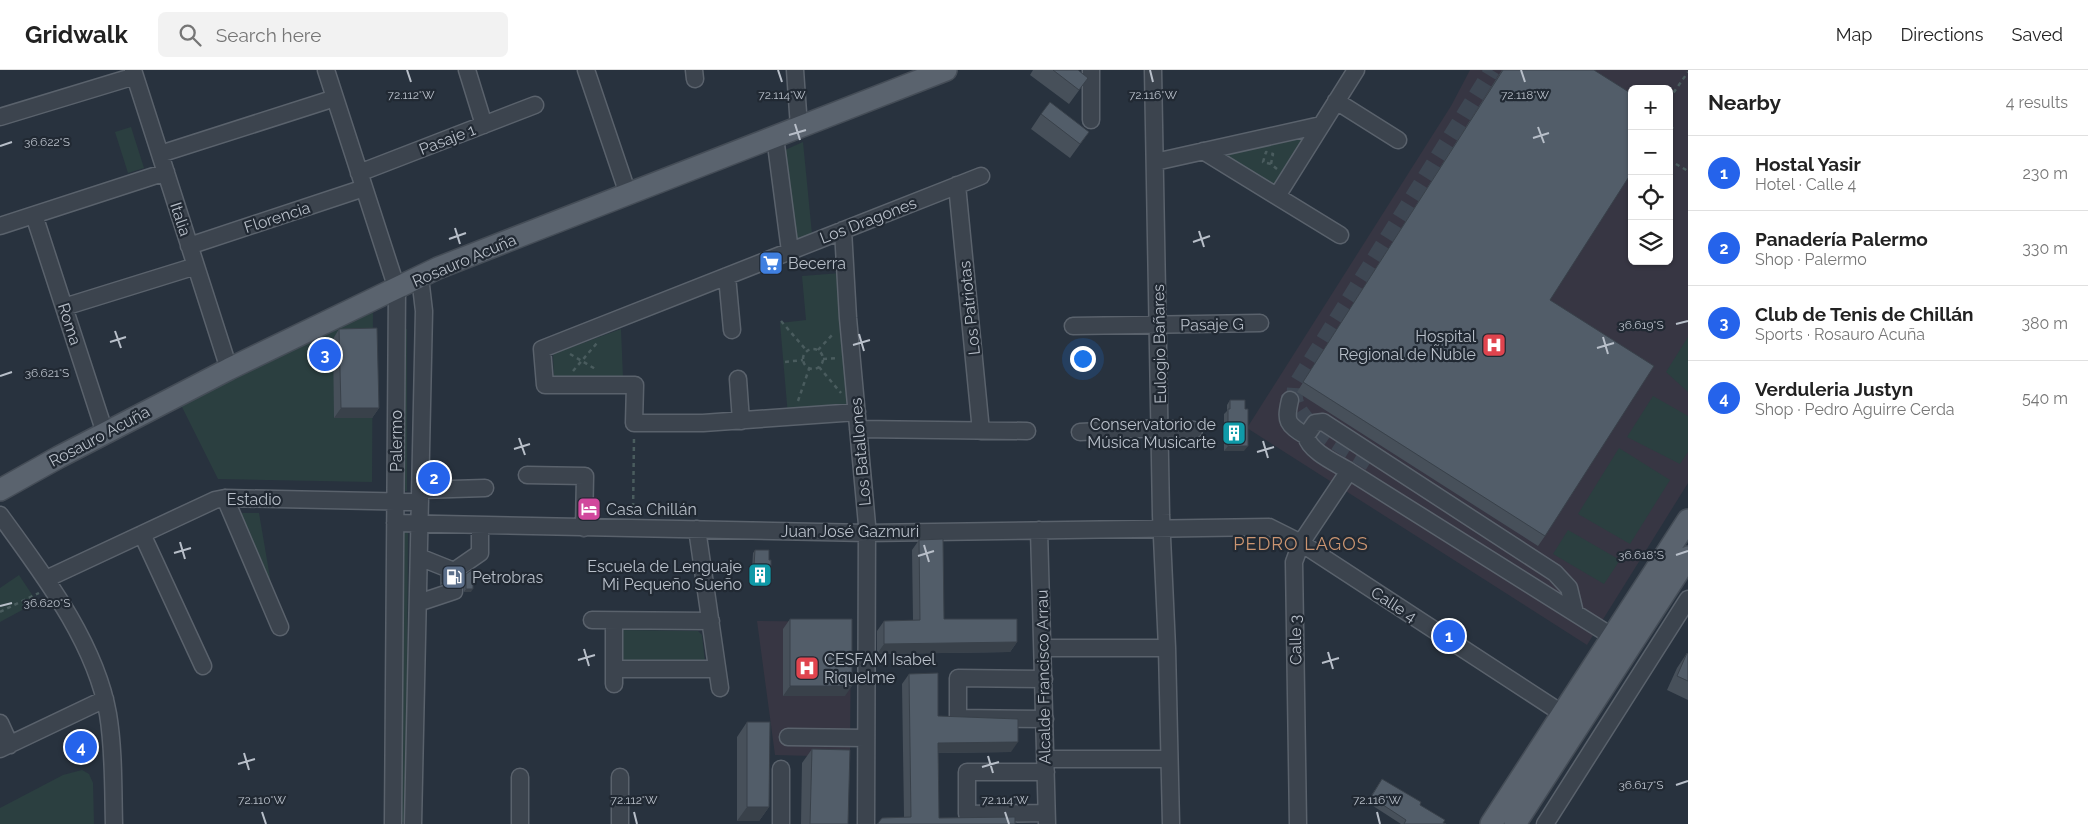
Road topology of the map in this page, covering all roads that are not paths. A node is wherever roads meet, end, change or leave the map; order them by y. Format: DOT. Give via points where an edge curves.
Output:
graph roads {
  1 [pos="326,70"];
  2 [pos="467,70"];
  3 [pos="586,70"];
  4 [pos="795,70"];
  5 [pos="946,70"];
  6 [pos="1091,70"];
  7 [pos="1153,70"];
  8 [pos="1356,70"];
  9 [pos="134,73"];
  10 [pos="335,98"];
  11 [pos="1336,101"];
  12 [pos="535,106"];
  13 [pos="0,117"];
  14 [pos="1091,120"];
  15 [pos="484,125"];
  16 [pos="1321,125"];
  17 [pos="800,127"];
  18 [pos="775,137"];
  19 [pos="1398,140"];
  20 [pos="1204,150"];
  21 [pos="160,154"];
  22 [pos="1155,162"];
  23 [pos="166,172"];
  24 [pos="982,176"];
  25 [pos="362,180"];
  26 [pos="957,185"];
  27 [pos="628,194"];
  28 [pos="1277,196"];
  29 [pos="34,215"];
  30 [pos="0,226"];
  31 [pos="843,230"];
  32 [pos="1340,235"];
  33 [pos="189,246"];
  34 [pos="790,251"];
  35 [pos="196,266"];
  36 [pos="728,276"];
  37 [pos="420,277"];
  38 [pos="397,289"];
  39 [pos="64,307"];
  40 [pos="1260,323"];
  41 [pos="1159,325"];
  42 [pos="1073,326"];
  43 [pos="732,330"];
  44 [pos="229,369"];
  45 [pos="738,378"];
  46 [pos="1290,400"];
  47 [pos="741,421"];
  48 [pos="858,421"];
  49 [pos="1159,428"];
  50 [pos="1194,430"];
  51 [pos="981,431"];
  52 [pos="1027,431"];
  53 [pos="106,432"];
  54 [pos="1080,432"];
  55 [pos="1306,436"];
  56 [pos="1370,464"];
  57 [pos="1350,471"];
  58 [pos="527,475"];
  59 [pos="485,488"];
  60 [pos="0,490"];
  61 [pos="420,496"];
  62 [pos="225,498"];
  63 [pos="395,501"];
  64 [pos="0,515"];
  65 [pos="1688,520"];
  66 [pos="1431,522"];
  67 [pos="395,524"];
  68 [pos="420,524"];
  69 [pos="480,526"];
  70 [pos="584,528"];
  71 [pos="1162,528"];
  72 [pos="697,529"];
  73 [pos="1039,530"];
  74 [pos="867,533"];
  75 [pos="142,534"];
  76 [pos="1492,542"];
  77 [pos="1301,543"];
  78 [pos="419,557"];
  79 [pos="1688,557"];
  80 [pos="454,571"];
  81 [pos="44,585"];
  82 [pos="1535,588"];
  83 [pos="1688,599"];
  84 [pos="418,603"];
  85 [pos="1575,613"];
  86 [pos="592,620"];
  87 [pos="614,620"];
  88 [pos="711,621"];
  89 [pos="280,627"];
  90 [pos="1621,642"];
  91 [pos="1044,648"];
  92 [pos="1167,648"];
  93 [pos="203,666"];
  94 [pos="717,669"];
  95 [pos="1044,679"];
  96 [pos="720,688"];
  97 [pos="105,699"];
  98 [pos="1563,714"];
  99 [pos="1045,718"];
  100 [pos="0,722"];
  101 [pos="788,736"];
  102 [pos="866,738"];
  103 [pos="5,747"];
  104 [pos="1169,759"];
  105 [pos="1046,765"];
  106 [pos="781,770"];
  107 [pos="520,777"];
  108 [pos="620,777"];
  109 [pos="1046,819"];
  110 [pos="114,824"];
  111 [pos="393,824"];
  112 [pos="413,824"];
  113 [pos="520,824"];
  114 [pos="620,824"];
  115 [pos="781,824"];
  116 [pos="866,824"];
  117 [pos="1171,824"];
  118 [pos="1298,824"];
  119 [pos="1491,824"];
  120 [pos="1515,824"];
  121 [pos="1545,824"];
  1 -- 10 [label="street, Palermo"];
  2 -- 15 [label="street"];
  3 -- 27 [label="street"];
  4 -- 17 [label="street"];
  5 -- 17 [label="main road, Rosauro Acuña"];
  6 -- 14 [label="street"];
  7 -- 22 [label="street, Eulogio Bañares"];
  8 -- 11 [label="street"];
  9 -- 13 [label="street"];
  9 -- 21 [label="street, Italia"];
  10 -- 21 [label="street"];
  10 -- 25 [label="street, Palermo"];
  11 -- 16 [label="street"];
  11 -- 19 [label="street"];
  12 -- 15 [label="street, Pasaje 1"];
  15 -- 25 [label="street, Pasaje 1"];
  16 -- 20 [label="street"];
  16 -- 28 [label="street"];
  17 -- 18 [label="main road, Rosauro Acuña"];
  18 -- 27 [label="main road, Rosauro Acuña"];
  18 -- 34 [label="street"];
  20 -- 22 [label="street"];
  20 -- 28 [label="street"];
  21 -- 23 [label="street, Italia"];
  22 -- 41 [label="street, Eulogio Bañares"];
  23 -- 29 [label="street"];
  23 -- 33 [label="street, Italia"];
  24 -- 26 [label="street, Los Dragones"];
  25 -- 33 [label="street, Florencia"];
  25 -- 38 [label="street, Palermo"];
  26 -- 31 [label="street, Los Dragones"];
  26 -- 51 [label="street, Los Patriotas"];
  27 -- 37 [label="main road, Rosauro Acuña"];
  28 -- 32 [label="street"];
  29 -- 30 [label="street"];
  29 -- 39 [label="street, Roma"];
  31 -- 34 [label="street, Los Dragones"];
  31 -- 48 [label="street, Los Batallones"];
  33 -- 35 [label="street, Italia"];
  34 -- 36 [label="street, Los Dragones"];
  35 -- 39 [label="street"];
  35 -- 44 [label="street, Italia"];
  36 -- 43 [label="street"];
  36 -- 47 [label="street, Los Dragones" via="547,346 546,385 635,384 634,423"];
  37 -- 38 [label="main road, Rosauro Acuña"];
  37 -- 61 [label="street, Palermo" via="424,311"];
  38 -- 44 [label="main road, Rosauro Acuña"];
  38 -- 63 [label="street, Palermo"];
  39 -- 53 [label="street, Roma"];
  40 -- 41 [label="street, Pasaje G"];
  41 -- 42 [label="street, Pasaje G"];
  41 -- 49 [label="street, Eulogio Bañares"];
  44 -- 53 [label="main road, Rosauro Acuña"];
  45 -- 47 [label="street"];
  46 -- 55 [label="street" via="1286,415 1290,426"];
  47 -- 48 [label="street" via="793,417"];
  48 -- 51 [label="street"];
  48 -- 74 [label="street, Los Batallones"];
  49 -- 50 [label="street"];
  49 -- 54 [label="street"];
  49 -- 71 [label="street, Eulogio Bañares"];
  51 -- 52 [label="street"];
  53 -- 60 [label="main road, Rosauro Acuña"];
  55 -- 57 [label="street" via="1316,449"];
  55 -- 85 [label="street" via="1315,422 1324,422 1555,573 1569,588"];
  56 -- 66 [label="street" via="1420,497 1428,505"];
  57 -- 66 [label="street"];
  57 -- 77 [label="street, Calle 3"];
  58 -- 70 [label="street" via="585,476"];
  59 -- 61 [label="street, Palermo"];
  61 -- 63 [label="street, Estadio"];
  61 -- 68 [label="street, Palermo"];
  62 -- 63 [label="street, Estadio"];
  62 -- 75 [label="street, Estadio" via="214,500"];
  62 -- 89 [label="street"];
  63 -- 67 [label="street, Palermo"];
  64 -- 81 [label="street"];
  65 -- 90 [label="main road"];
  66 -- 82 [label="street"];
  67 -- 68 [label="street, Juan José Gazmuri"];
  67 -- 111 [label="street, Palermo"];
  68 -- 69 [label="street, Juan José Gazmuri"];
  68 -- 78 [label="street, Palermo"];
  69 -- 70 [label="street, Juan José Gazmuri"];
  69 -- 80 [label="street" via="480,554"];
  70 -- 72 [label="street, Juan José Gazmuri"];
  71 -- 73 [label="street, Juan José Gazmuri"];
  71 -- 77 [label="street, Juan José Gazmuri" via="1270,527"];
  71 -- 92 [label="street, Eulogio Bañares"];
  72 -- 74 [label="street, Juan José Gazmuri"];
  72 -- 88 [label="street"];
  73 -- 74 [label="street, Juan José Gazmuri"];
  73 -- 91 [label="street, Alcalde Francisco Arrau"];
  74 -- 102 [label="street, Los Batallones"];
  75 -- 81 [label="street, Estadio"];
  75 -- 93 [label="street"];
  76 -- 82 [label="street" via="1534,572 1537,578"];
  77 -- 98 [label="street, Calle 4"];
  77 -- 118 [label="street, Calle 3" via="1294,570"];
  78 -- 80 [label="street"];
  78 -- 84 [label="street, Palermo"];
  79 -- 90 [label="main road"];
  80 -- 84 [label="street" via="454,591"];
  81 -- 97 [label="street" via="74,625"];
  82 -- 85 [label="street"];
  83 -- 121 [label="street"];
  84 -- 112 [label="street, Palermo"];
  85 -- 90 [label="street"];
  86 -- 87 [label="street"];
  87 -- 88 [label="street"];
  87 -- 94 [label="street" via="614,677"];
  88 -- 94 [label="street"];
  90 -- 98 [label="main road"];
  90 -- 120 [label="main road"];
  91 -- 92 [label="street"];
  91 -- 95 [label="street, Alcalde Francisco Arrau"];
  92 -- 104 [label="street, Eulogio Bañares"];
  94 -- 96 [label="street"];
  95 -- 99 [label="street, Alcalde Francisco Arrau"];
  95 -- 99 [label="street" via="958,678 958,718"];
  97 -- 103 [label="street"];
  97 -- 110 [label="street" via="110,727"];
  98 -- 119 [label="main road"];
  99 -- 105 [label="street, Alcalde Francisco Arrau"];
  100 -- 103 [label="street"];
  101 -- 102 [label="street"];
  102 -- 116 [label="street, Los Batallones"];
  104 -- 105 [label="street"];
  104 -- 117 [label="street, Eulogio Bañares"];
  105 -- 109 [label="street, Alcalde Francisco Arrau"];
  105 -- 109 [label="street" via="967,772 967,814"];
  106 -- 115 [label="street"];
  107 -- 113 [label="street"];
  108 -- 114 [label="street"];
}
